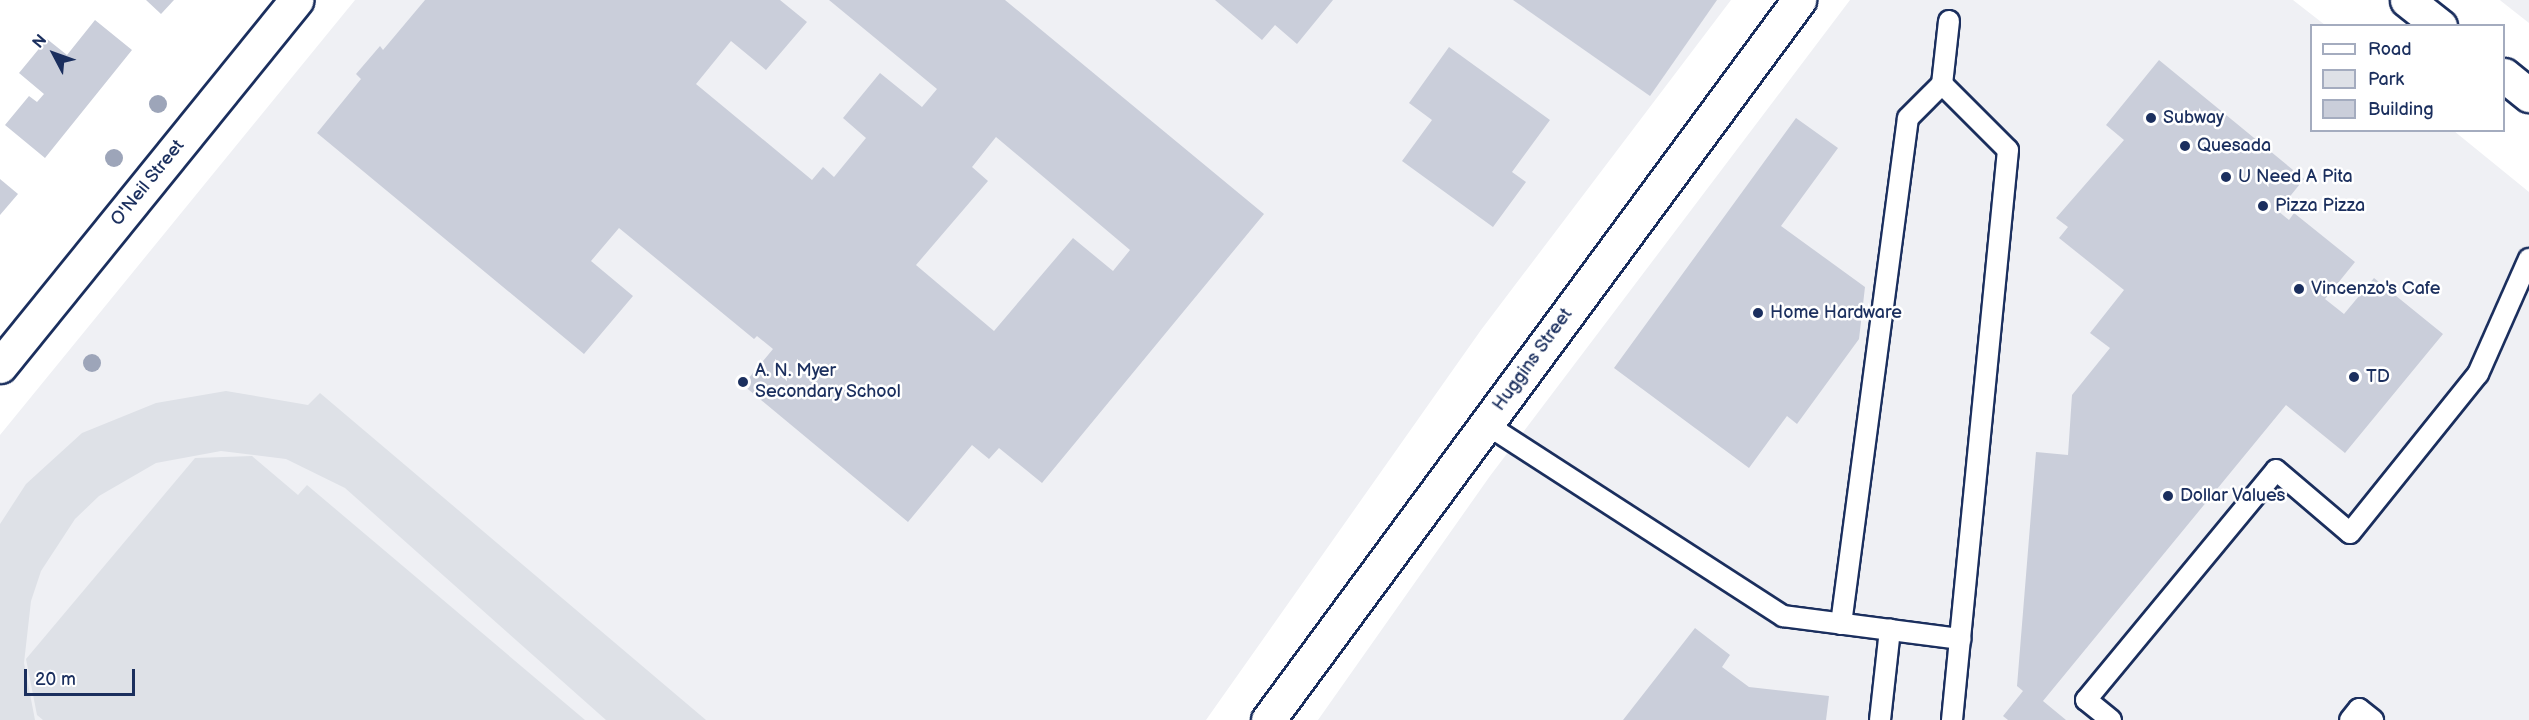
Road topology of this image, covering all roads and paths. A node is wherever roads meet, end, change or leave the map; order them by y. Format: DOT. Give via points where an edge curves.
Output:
graph roads {
  1 [pos="296,0"];
  2 [pos="1799,0"];
  3 [pos="2407,0"];
  4 [pos="1949,21"];
  5 [pos="2437,24"];
  6 [pos="2505,76"];
  7 [pos="1942,84"];
  8 [pos="2529,95"];
  9 [pos="2529,259"];
  10 [pos="0,366"];
  11 [pos="1486,424"];
  12 [pos="1841,624"];
  13 [pos="1890,630"];
  14 [pos="1961,639"];
  15 [pos="1268,720"];
  16 [pos="1880,720"];
  17 [pos="1952,720"];
  18 [pos="2111,720"];
  19 [pos="2350,720"];
  20 [pos="2373,720"];
  1 -- 10 [label="street, O'Neil Street"];
  2 -- 11 [label="street, Huggins Street"];
  3 -- 5 [label="street"];
  4 -- 7 [label="lane"];
  6 -- 8 [label="street"];
  7 -- 12 [label="lane" via="1908,118"];
  7 -- 14 [label="lane" via="2008,150"];
  9 -- 18 [label="lane" via="2478,374 2350,533 2276,470 2086,700"];
  11 -- 12 [label="lane" via="1783,616"];
  11 -- 15 [label="street, Huggins Street"];
  12 -- 13 [label="lane"];
  13 -- 14 [label="lane"];
  13 -- 16 [label="lane"];
  14 -- 17 [label="lane"];
  19 -- 20 [label="lane" via="2359,709"];
}
